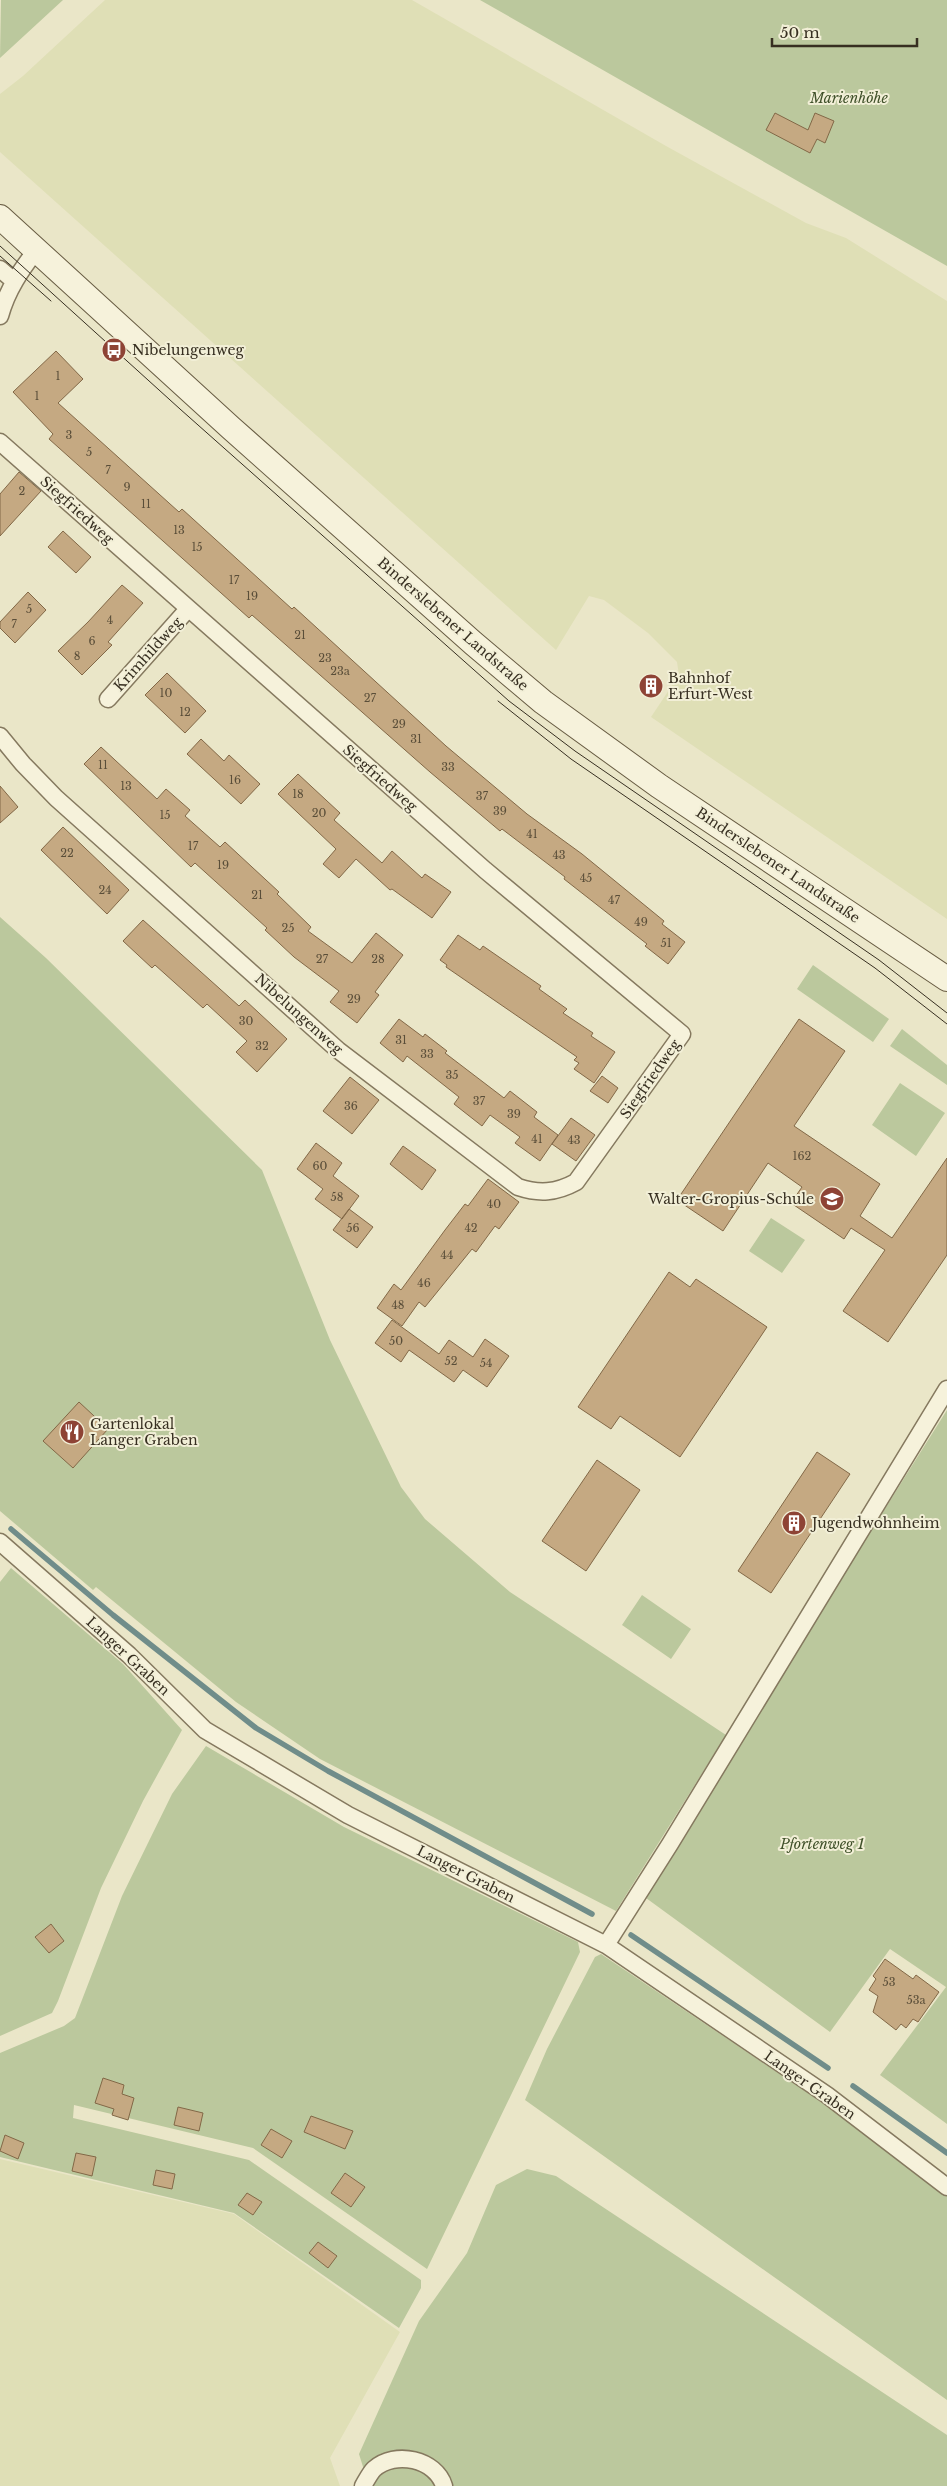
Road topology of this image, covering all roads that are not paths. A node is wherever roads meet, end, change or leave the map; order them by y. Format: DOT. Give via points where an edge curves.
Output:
graph roads {
  1 [pos="0,217"];
  2 [pos="38,249"];
  3 [pos="0,269"];
  4 [pos="14,281"];
  5 [pos="0,316"];
  6 [pos="0,442"];
  7 [pos="188,609"];
  8 [pos="108,699"];
  9 [pos="0,736"];
  10 [pos="947,980"];
  11 [pos="617,1126"];
  12 [pos="947,1389"];
  13 [pos="0,1542"];
  14 [pos="606,1945"];
  15 [pos="947,2188"];
  16 [pos="363,2486"];
  17 [pos="444,2486"];
  1 -- 2 [label="main road, Binderslebener Landstraße"];
  2 -- 4 [label="street"];
  2 -- 10 [label="main road, Binderslebener Landstraße" via="238,434 473,644 543,702 660,786"];
  3 -- 4 [label="street"];
  4 -- 5 [label="street"];
  6 -- 7 [label="street, Siegfriedweg"];
  7 -- 8 [label="street, Krimhildweg"];
  7 -- 11 [label="street, Siegfriedweg" via="485,870 682,1034"];
  9 -- 11 [label="street, Nibelungenweg" via="56,798 338,1050 518,1187 532,1192 549,1192 576,1182"];
  12 -- 14 [label="street"];
  13 -- 14 [label="street, Langer Graben" via="129,1655 205,1730 348,1815"];
  14 -- 15 [label="street, Langer Graben" via="827,2095"];
  16 -- 17 [label="street" via="374,2469 396,2459 412,2459 433,2468"];
}
